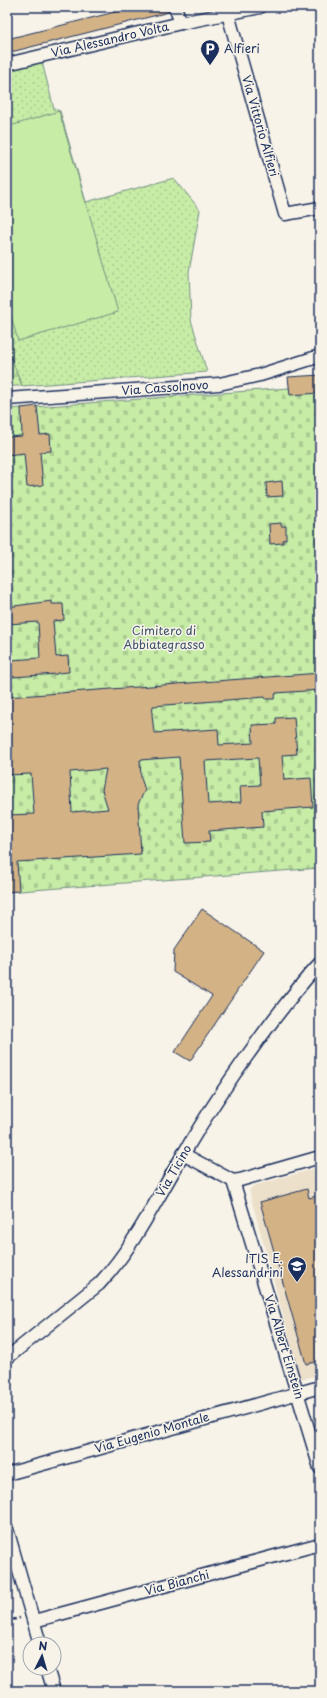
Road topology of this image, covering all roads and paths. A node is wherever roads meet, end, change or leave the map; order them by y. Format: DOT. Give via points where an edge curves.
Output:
graph roads {
  1 [pos="175,7"];
  2 [pos="260,7"];
  3 [pos="228,14"];
  4 [pos="181,23"];
  5 [pos="7,64"];
  6 [pos="320,208"];
  7 [pos="320,356"];
  8 [pos="7,399"];
  9 [pos="320,963"];
  10 [pos="183,1154"];
  11 [pos="320,1157"];
  12 [pos="233,1180"];
  13 [pos="7,1358"];
  14 [pos="320,1387"];
  15 [pos="298,1393"];
  16 [pos="320,1468"];
  17 [pos="7,1474"];
  18 [pos="7,1529"];
  19 [pos="320,1544"];
  20 [pos="34,1621"];
  21 [pos="38,1636"];
  22 [pos="50,1676"];
  23 [pos="54,1691"];
  1 -- 4 [label="street"];
  2 -- 3 [label="street, Via Alessandro Volta"];
  3 -- 4 [label="street, Via Alessandro Volta"];
  3 -- 6 [label="street, Via Vittorio Alfieri" via="285,214"];
  4 -- 5 [label="street, Via Alessandro Volta"];
  7 -- 8 [label="street, Via Cassolnovo" via="260,376 219,384"];
  9 -- 10 [label="street, Via Ticino" via="262,1036"];
  10 -- 12 [label="street"];
  10 -- 13 [label="street, Via Ticino" via="148,1216 108,1274"];
  11 -- 12 [label="street"];
  12 -- 15 [label="street, Via Albert Einstein"];
  14 -- 15 [label="street, Via Eugenio Montale"];
  15 -- 16 [label="street, Via Albert Einstein"];
  15 -- 17 [label="street, Via Eugenio Montale"];
  18 -- 20 [label="street"];
  19 -- 20 [label="street, Via Bianchi"];
  20 -- 21 [label="street"];
  22 -- 23 [label="street"];
}
